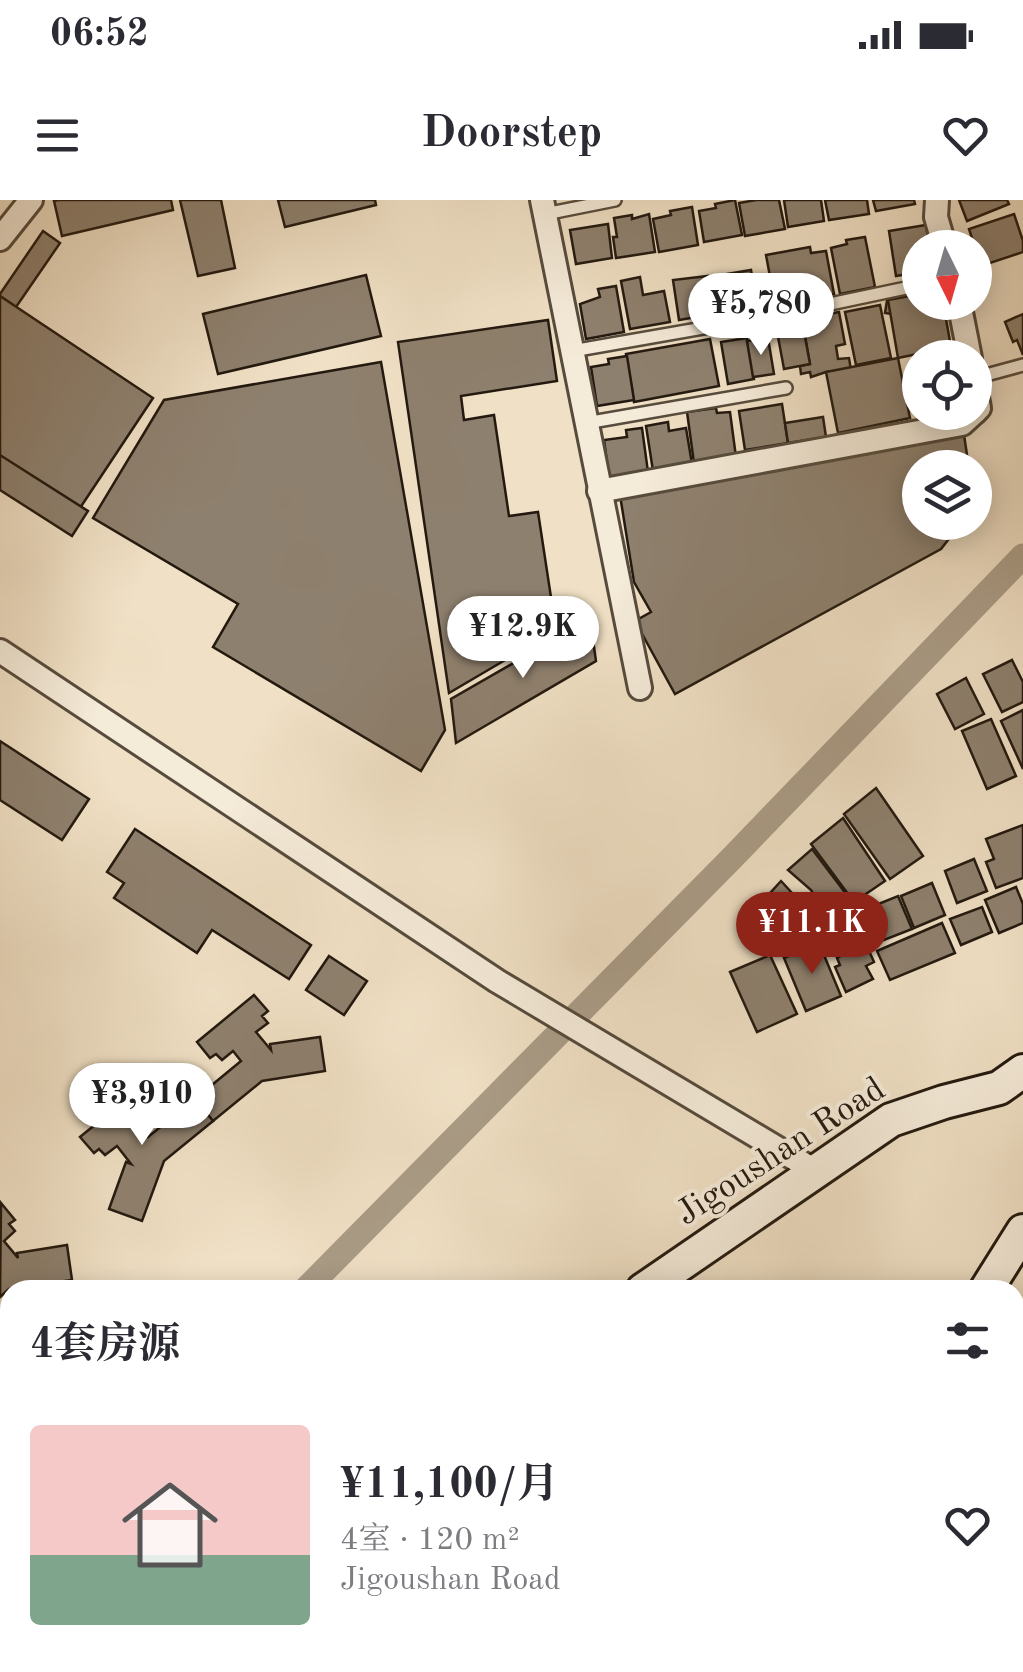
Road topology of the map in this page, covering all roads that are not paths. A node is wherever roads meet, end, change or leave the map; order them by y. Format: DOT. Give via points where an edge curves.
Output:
graph roads {
  1 [pos="31,200"];
  2 [pos="615,200"];
  3 [pos="938,200"];
  4 [pos="543,207"];
  5 [pos="940,230"];
  6 [pos="0,239"];
  7 [pos="902,289"];
  8 [pos="572,351"];
  9 [pos="1023,365"];
  10 [pos="992,373"];
  11 [pos="786,388"];
  12 [pos="586,423"];
  13 [pos="929,430"];
  14 [pos="600,490"];
  15 [pos="0,651"];
  16 [pos="640,688"];
  17 [pos="1023,1071"];
  18 [pos="817,1172"];
  19 [pos="1023,1231"];
  20 [pos="659,1280"];
  21 [pos="992,1280"];
  1 -- 6 [label="street"];
  2 -- 4 [label="lane"];
  3 -- 5 [label="street"];
  4 -- 8 [label="street"];
  7 -- 8 [label="lane"];
  8 -- 12 [label="street"];
  9 -- 10 [label="lane"];
  11 -- 12 [label="lane"];
  12 -- 14 [label="street"];
  13 -- 14 [label="street"];
  14 -- 16 [label="street"];
  15 -- 18 [label="street" via="497,981"];
  17 -- 18 [label="main road, Jigoushan Road" via="999,1088 891,1120"];
  18 -- 20 [label="main road, Jigoushan Road"];
  19 -- 21 [label="main road"];
}
